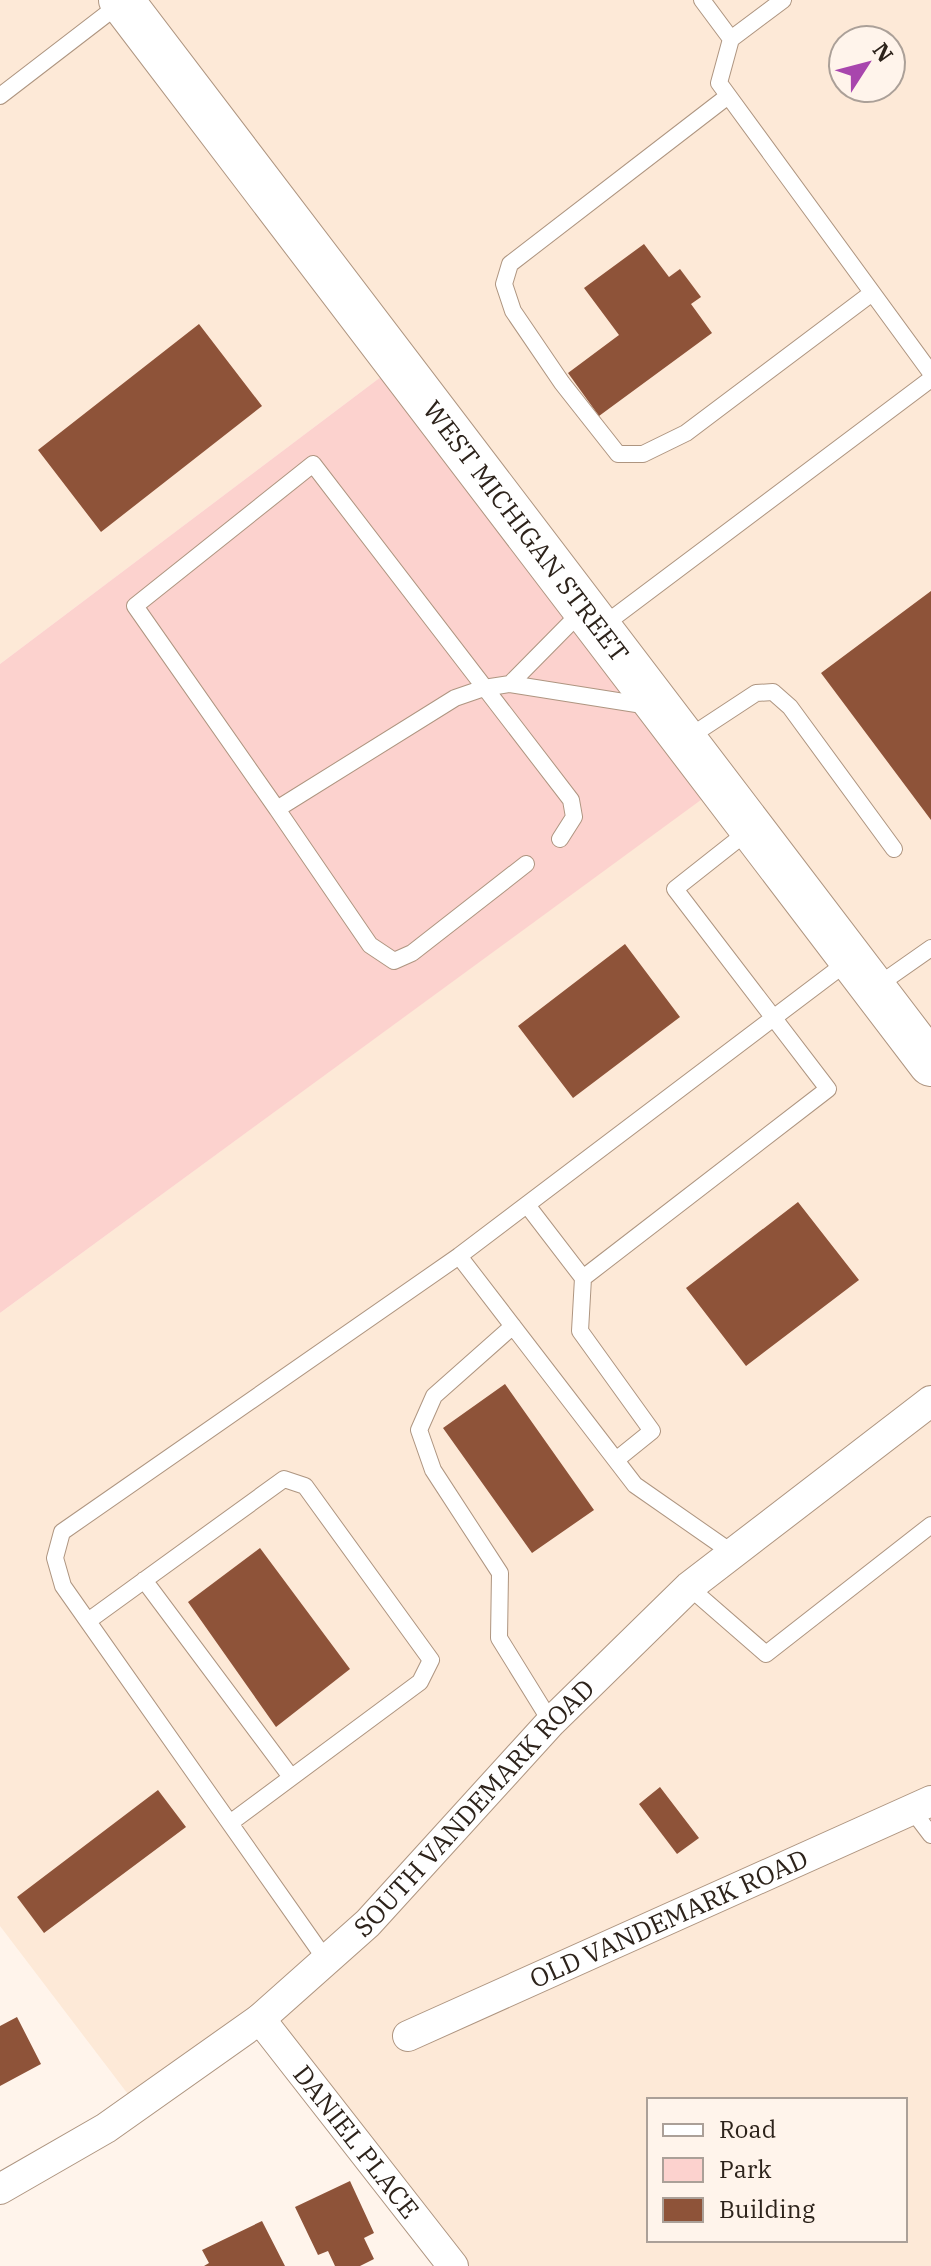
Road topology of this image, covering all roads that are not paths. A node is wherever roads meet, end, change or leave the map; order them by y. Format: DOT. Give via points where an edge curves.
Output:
graph roads {
  1 [pos="702,0"];
  2 [pos="783,0"];
  3 [pos="123,1"];
  4 [pos="731,39"];
  5 [pos="0,96"];
  6 [pos="728,96"];
  7 [pos="872,293"];
  8 [pos="931,376"];
  9 [pos="592,618"];
  10 [pos="510,684"];
  11 [pos="484,688"];
  12 [pos="673,724"];
  13 [pos="277,809"];
  14 [pos="752,828"];
  15 [pos="560,839"];
  16 [pos="894,849"];
  17 [pos="526,864"];
  18 [pos="931,948"];
  19 [pos="862,974"];
  20 [pos="773,1018"];
  21 [pos="931,1064"];
  22 [pos="527,1205"];
  23 [pos="459,1256"];
  24 [pos="583,1278"];
  25 [pos="513,1326"];
  26 [pos="931,1401"];
  27 [pos="616,1460"];
  28 [pos="931,1525"];
  29 [pos="734,1554"];
  30 [pos="144,1580"];
  31 [pos="689,1587"];
  32 [pos="88,1621"];
  33 [pos="551,1722"];
  34 [pos="291,1777"];
  35 [pos="921,1806"];
  36 [pos="230,1823"];
  37 [pos="931,1835"];
  38 [pos="326,1960"];
  39 [pos="260,2019"];
  40 [pos="408,2036"];
  41 [pos="0,2189"];
  42 [pos="453,2266"];
  1 -- 4 [label="lane"];
  2 -- 4 [label="lane"];
  3 -- 5 [label="lane"];
  3 -- 9 [label="main road, WEST MICHIGAN STREET"];
  4 -- 6 [label="lane" via="719,83"];
  6 -- 7 [label="lane"];
  6 -- 7 [label="lane" via="510,264 504,284 513,311 562,383 618,454 643,454 686,433"];
  7 -- 8 [label="lane"];
  8 -- 9 [label="lane"];
  9 -- 10 [label="lane"];
  9 -- 12 [label="main road, WEST MICHIGAN STREET"];
  10 -- 11 [label="lane"];
  10 -- 12 [label="lane"];
  11 -- 13 [label="lane" via="455,698"];
  11 -- 13 [label="lane" via="313,464 135,606"];
  11 -- 15 [label="lane" via="571,800 574,817"];
  12 -- 14 [label="main road, WEST MICHIGAN STREET"];
  12 -- 16 [label="lane" via="756,693 773,692 790,707"];
  13 -- 17 [label="lane" via="370,945 394,961 412,953"];
  14 -- 19 [label="main road, WEST MICHIGAN STREET"];
  14 -- 20 [label="lane" via="675,889"];
  18 -- 19 [label="lane"];
  19 -- 20 [label="lane"];
  19 -- 21 [label="main road, WEST MICHIGAN STREET"];
  20 -- 22 [label="lane"];
  20 -- 24 [label="lane" via="828,1089"];
  22 -- 23 [label="lane"];
  22 -- 24 [label="lane"];
  23 -- 25 [label="lane"];
  23 -- 32 [label="lane" via="62,1532 55,1558 63,1586"];
  24 -- 27 [label="lane" via="580,1331 652,1431"];
  25 -- 27 [label="lane"];
  25 -- 33 [label="lane" via="434,1396 419,1430 433,1470 500,1573 499,1638"];
  26 -- 29 [label="street, SOUTH VANDEMARK ROAD"];
  27 -- 29 [label="lane" via="635,1485"];
  28 -- 31 [label="lane" via="766,1654"];
  29 -- 31 [label="street, SOUTH VANDEMARK ROAD"];
  30 -- 32 [label="lane"];
  30 -- 34 [label="lane"];
  30 -- 34 [label="lane" via="284,1479 305,1486 431,1660 420,1682"];
  31 -- 33 [label="street, SOUTH VANDEMARK ROAD"];
  32 -- 36 [label="lane"];
  33 -- 38 [label="street, SOUTH VANDEMARK ROAD" via="368,1923"];
  34 -- 36 [label="lane"];
  35 -- 37 [label="lane"];
  35 -- 40 [label="street, OLD VANDEMARK ROAD"];
  36 -- 38 [label="lane"];
  38 -- 39 [label="street, SOUTH VANDEMARK ROAD"];
  39 -- 41 [label="street, SOUTH VANDEMARK ROAD" via="106,2128"];
  39 -- 42 [label="street, DANIEL PLACE"];
}
